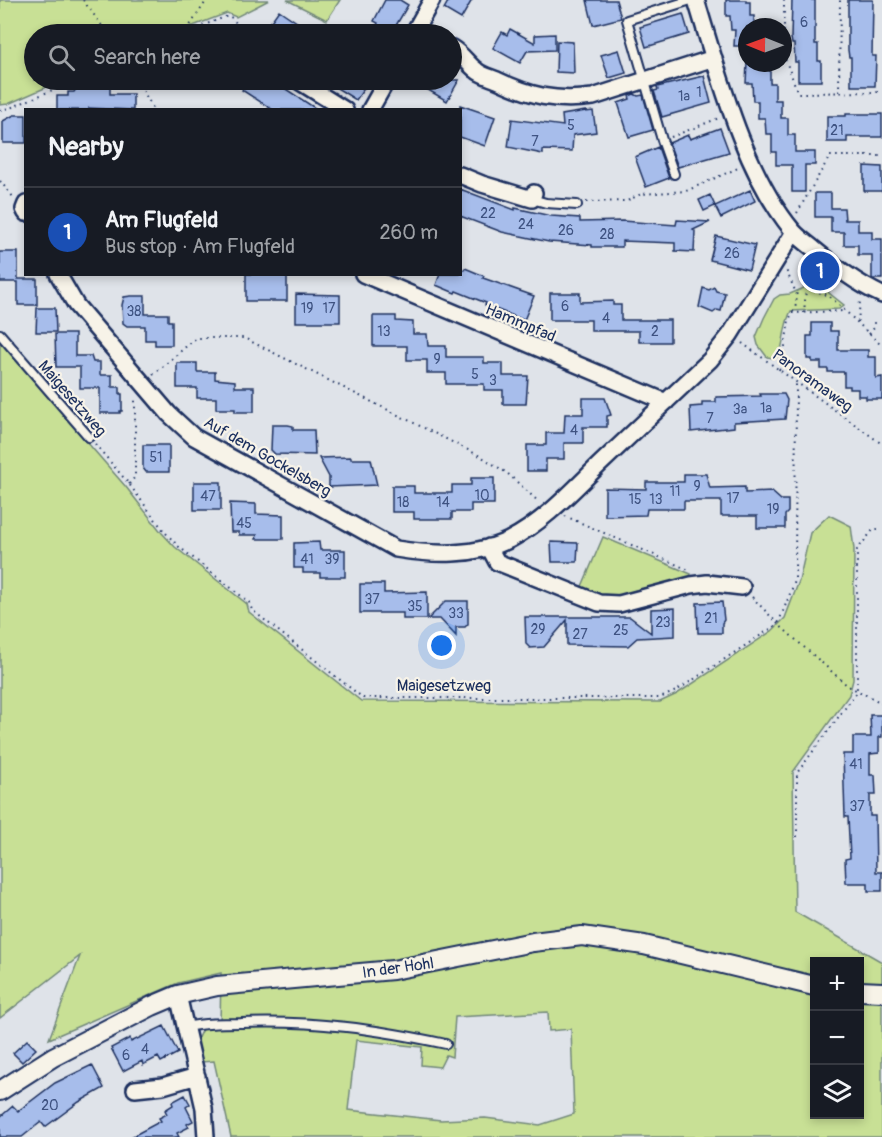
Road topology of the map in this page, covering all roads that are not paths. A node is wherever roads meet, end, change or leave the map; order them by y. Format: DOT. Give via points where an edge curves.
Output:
graph roads {
  1 [pos="432,0"];
  2 [pos="691,0"];
  3 [pos="696,0"];
  4 [pos="422,24"];
  5 [pos="462,55"];
  6 [pos="714,58"];
  7 [pos="645,81"];
  8 [pos="313,90"];
  9 [pos="381,90"];
  10 [pos="342,108"];
  11 [pos="371,108"];
  12 [pos="674,174"];
  13 [pos="462,177"];
  14 [pos="533,196"];
  15 [pos="578,205"];
  16 [pos="792,228"];
  17 [pos="59,276"];
  18 [pos="368,276"];
  19 [pos="882,295"];
  20 [pos="0,334"];
  21 [pos="666,402"];
  22 [pos="89,437"];
  23 [pos="489,547"];
  24 [pos="742,587"];
  25 [pos="810,985"];
  26 [pos="864,990"];
  27 [pos="882,992"];
  28 [pos="177,995"];
  29 [pos="186,1027"];
  30 [pos="446,1044"];
  31 [pos="197,1076"];
  32 [pos="135,1089"];
  33 [pos="0,1091"];
  34 [pos="206,1137"];
  1 -- 4 [label="street"];
  2 -- 7 [label="lane" via="627,20"];
  3 -- 6 [label="street"];
  5 -- 7 [label="street" via="477,71 524,93 555,99 593,97"];
  6 -- 7 [label="street"];
  6 -- 16 [label="street" via="751,161"];
  7 -- 12 [label="lane"];
  8 -- 10 [label="street"];
  9 -- 11 [label="street"];
  13 -- 14 [label="street"];
  14 -- 15 [label="lane" via="546,203"];
  16 -- 19 [label="street" via="846,276"];
  16 -- 21 [label="street, Auf dem Gockelsberg" via="730,335"];
  17 -- 23 [label="street, Auf dem Gockelsberg" via="76,305 169,414 194,437 396,549 425,554"];
  18 -- 21 [label="street, Hammpfad"];
  20 -- 22 [label="lane, Maigesetzweg"];
  21 -- 23 [label="street, Auf dem Gockelsberg" via="552,510 508,540"];
  23 -- 24 [label="street" via="497,562 600,603 619,604 707,583"];
  25 -- 28 [label="street, In der Hohl" via="663,949 582,936 393,970 217,986"];
  26 -- 27 [label="street"];
  28 -- 29 [label="street"];
  28 -- 33 [label="street, In der Hohl" via="53,1057"];
  29 -- 30 [label="lane" via="303,1022"];
  29 -- 31 [label="street"];
  31 -- 32 [label="street"];
  31 -- 34 [label="street"];
}
